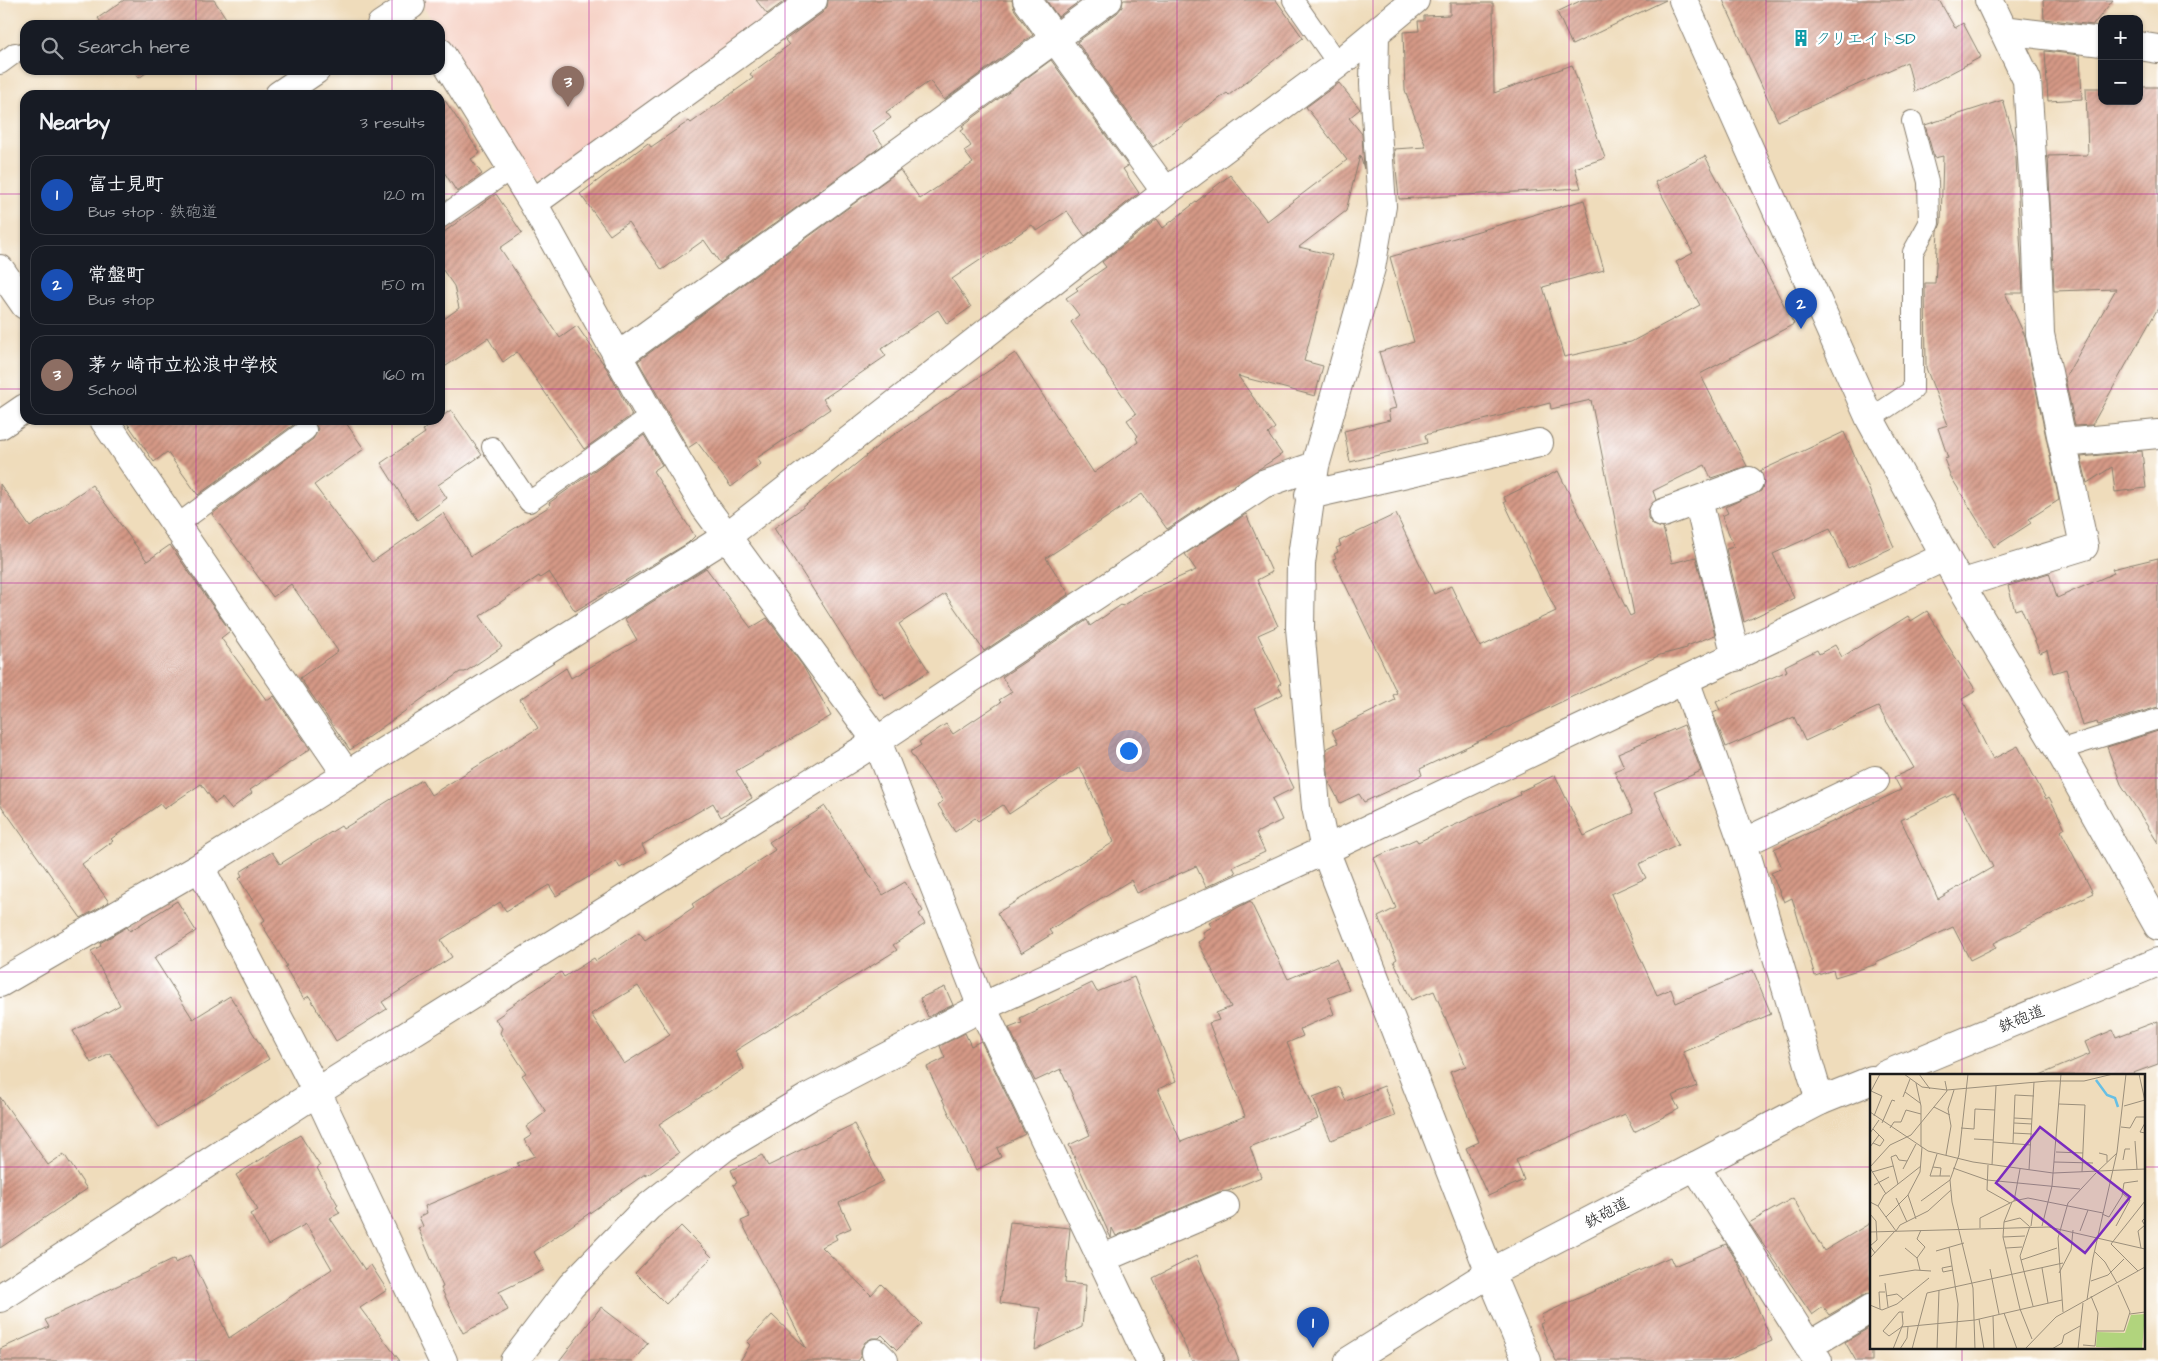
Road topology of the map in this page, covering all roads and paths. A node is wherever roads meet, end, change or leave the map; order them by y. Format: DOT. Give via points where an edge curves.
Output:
graph roads {
  1 [pos="813,0"];
  2 [pos="1027,0"];
  3 [pos="1108,0"];
  4 [pos="1293,0"];
  5 [pos="1415,0"];
  6 [pos="1683,0"];
  7 [pos="1989,0"];
  8 [pos="414,10"];
  9 [pos="1385,19"];
  10 [pos="392,20"];
  11 [pos="2003,30"];
  12 [pos="1054,39"];
  13 [pos="2098,42"];
  14 [pos="2143,47"];
  15 [pos="2158,49"];
  16 [pos="445,60"];
  17 [pos="1338,64"];
  18 [pos="309,75"];
  19 [pos="286,90"];
  20 [pos="1912,121"];
  21 [pos="511,169"];
  22 [pos="1166,192"];
  23 [pos="532,203"];
  24 [pos="445,215"];
  25 [pos="618,358"];
  26 [pos="20,411"];
  27 [pos="651,416"];
  28 [pos="1870,419"];
  29 [pos="0,425"];
  30 [pos="107,425"];
  31 [pos="306,430"];
  32 [pos="2158,434"];
  33 [pos="1539,443"];
  34 [pos="2063,443"];
  35 [pos="492,447"];
  36 [pos="1315,466"];
  37 [pos="1749,481"];
  38 [pos="1310,495"];
  39 [pos="1698,500"];
  40 [pos="1662,513"];
  41 [pos="177,525"];
  42 [pos="726,537"];
  43 [pos="1944,556"];
  44 [pos="1960,584"];
  45 [pos="1736,657"];
  46 [pos="1685,680"];
  47 [pos="2158,719"];
  48 [pos="877,741"];
  49 [pos="2059,750"];
  50 [pos="347,775"];
  51 [pos="1875,780"];
  52 [pos="1743,843"];
  53 [pos="1325,850"];
  54 [pos="200,866"];
  55 [pos="2158,926"];
  56 [pos="2158,962"];
  57 [pos="0,983"];
  58 [pos="982,1008"];
  59 [pos="1887,1074"];
  60 [pos="1870,1081"];
  61 [pos="317,1092"];
  62 [pos="1820,1101"];
  63 [pos="1695,1166"];
  64 [pos="1224,1206"];
  65 [pos="1101,1259"];
  66 [pos="1490,1273"];
  67 [pos="0,1298"];
  68 [pos="1870,1310"];
  69 [pos="1809,1356"];
  70 [pos="443,1361"];
  71 [pos="514,1361"];
  72 [pos="1150,1361"];
  73 [pos="1349,1361"];
  74 [pos="1527,1361"];
  1 -- 23 [label="street"];
  2 -- 12 [label="street"];
  3 -- 12 [label="street"];
  4 -- 17 [label="lane"];
  5 -- 9 [label="street"];
  6 -- 28 [label="street"];
  7 -- 11 [label="street"];
  8 -- 10 [label="street"];
  9 -- 17 [label="street"];
  9 -- 36 [label="street" via="1374,84 1382,206 1371,268"];
  11 -- 13 [label="street"];
  11 -- 34 [label="street" via="2027,80 2040,334"];
  12 -- 22 [label="street"];
  12 -- 25 [label="street"];
  14 -- 15 [label="street"];
  16 -- 21 [label="street"];
  17 -- 22 [label="street"];
  18 -- 19 [label="street"];
  20 -- 28 [label="lane" via="1928,182 1929,223 1913,252 1913,390"];
  21 -- 23 [label="street"];
  21 -- 24 [label="lane"];
  22 -- 42 [label="street"];
  23 -- 25 [label="street"];
  25 -- 27 [label="street"];
  26 -- 29 [label="street"];
  27 -- 35 [label="lane" via="529,502"];
  27 -- 42 [label="street"];
  28 -- 43 [label="street"];
  30 -- 41 [label="street"];
  31 -- 41 [label="lane"];
  32 -- 34 [label="street"];
  33 -- 38 [label="street"];
  34 -- 44 [label="street" via="2084,546"];
  36 -- 38 [label="street"];
  36 -- 48 [label="street" via="1263,484"];
  37 -- 39 [label="street"];
  38 -- 53 [label="street" via="1300,563 1300,628 1316,807"];
  39 -- 40 [label="street"];
  39 -- 45 [label="street"];
  41 -- 50 [label="street"];
  42 -- 48 [label="street"];
  42 -- 50 [label="street"];
  43 -- 44 [label="street"];
  43 -- 45 [label="street"];
  44 -- 49 [label="street"];
  45 -- 46 [label="street"];
  46 -- 52 [label="street"];
  46 -- 53 [label="street"];
  47 -- 49 [label="lane"];
  48 -- 58 [label="street"];
  48 -- 61 [label="street"];
  49 -- 55 [label="street"];
  50 -- 54 [label="street"];
  51 -- 52 [label="street"];
  52 -- 62 [label="street"];
  53 -- 58 [label="street"];
  53 -- 66 [label="street"];
  54 -- 57 [label="street"];
  54 -- 61 [label="street"];
  56 -- 59 [label="street, 鉄砲道"];
  58 -- 65 [label="street"];
  58 -- 71 [label="street" via="809,1098 725,1147 648,1207 571,1286"];
  60 -- 62 [label="street, 鉄砲道"];
  61 -- 67 [label="street"];
  61 -- 70 [label="street"];
  62 -- 63 [label="street, 鉄砲道"];
  63 -- 66 [label="street, 鉄砲道"];
  63 -- 69 [label="street"];
  64 -- 65 [label="street"];
  65 -- 72 [label="street"];
  66 -- 73 [label="street, 鉄砲道"];
  66 -- 74 [label="street"];
  68 -- 69 [label="street"];
}
